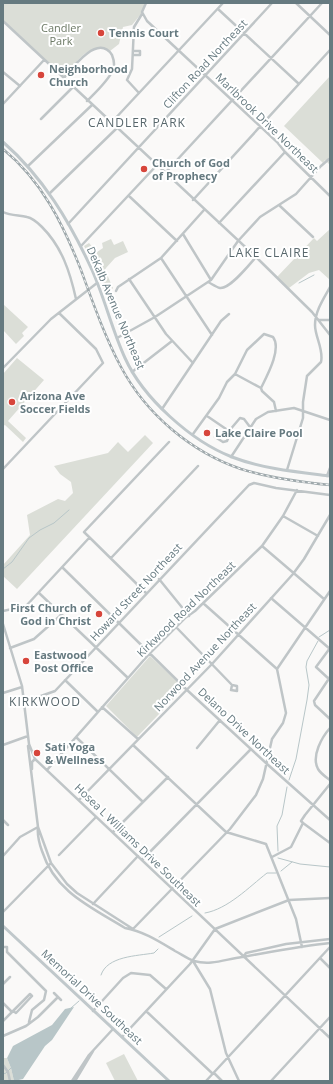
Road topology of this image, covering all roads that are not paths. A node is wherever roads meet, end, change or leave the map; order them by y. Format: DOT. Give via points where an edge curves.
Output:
graph roads {
  1 [pos="146,3"];
  2 [pos="223,3"];
  3 [pos="272,3"];
  4 [pos="296,3"];
  5 [pos="322,3"];
  6 [pos="218,9"];
  7 [pos="142,13"];
  8 [pos="310,16"];
  9 [pos="3,22"];
  10 [pos="245,32"];
  11 [pos="330,35"];
  12 [pos="330,50"];
  13 [pos="133,51"];
  14 [pos="179,51"];
  15 [pos="133,55"];
  16 [pos="272,58"];
  17 [pos="44,60"];
  18 [pos="3,72"];
  19 [pos="206,75"];
  20 [pos="64,78"];
  21 [pos="299,84"];
  22 [pos="20,86"];
  23 [pos="73,87"];
  24 [pos="139,94"];
  25 [pos="232,100"];
  26 [pos="87,101"];
  27 [pos="3,104"];
  28 [pos="92,105"];
  29 [pos="41,119"];
  30 [pos="111,123"];
  31 [pos="260,126"];
  32 [pos="116,128"];
  33 [pos="3,142"];
  34 [pos="138,148"];
  35 [pos="285,152"];
  36 [pos="329,159"];
  37 [pos="157,165"];
  38 [pos="28,166"];
  39 [pos="165,173"];
  40 [pos="310,177"];
  41 [pos="50,193"];
  42 [pos="129,196"];
  43 [pos="330,196"];
  44 [pos="193,200"];
  45 [pos="280,206"];
  46 [pos="204,210"];
  47 [pos="3,212"];
  48 [pos="219,223"];
  49 [pos="68,224"];
  50 [pos="183,234"];
  51 [pos="313,237"];
  52 [pos="177,241"];
  53 [pos="238,241"];
  54 [pos="80,247"];
  55 [pos="256,257"];
  56 [pos="161,258"];
  57 [pos="129,279"];
  58 [pos="211,280"];
  59 [pos="208,282"];
  60 [pos="98,283"];
  61 [pos="330,287"];
  62 [pos="116,291"];
  63 [pos="186,296"];
  64 [pos="76,299"];
  65 [pos="59,313"];
  66 [pos="229,314"];
  67 [pos="315,316"];
  68 [pos="155,317"];
  69 [pos="318,320"];
  70 [pos="330,320"];
  71 [pos="212,335"];
  72 [pos="330,335"];
  73 [pos="117,338"];
  74 [pos="172,341"];
  75 [pos="193,363"];
  76 [pos="3,368"];
  77 [pos="132,372"];
  78 [pos="235,374"];
  79 [pos="261,388"];
  80 [pos="162,409"];
  81 [pos="276,411"];
  82 [pos="304,412"];
  83 [pos="207,416"];
  84 [pos="330,420"];
  85 [pos="250,427"];
  86 [pos="229,431"];
  87 [pos="193,434"];
  88 [pos="215,437"];
  89 [pos="169,442"];
  90 [pos="231,456"];
  91 [pos="198,466"];
  92 [pos="330,468"];
  93 [pos="3,469"];
  94 [pos="287,470"];
  95 [pos="329,476"];
  96 [pos="297,490"];
  97 [pos="330,495"];
  98 [pos="330,515"];
  99 [pos="283,516"];
  100 [pos="318,536"];
  101 [pos="89,538"];
  102 [pos="262,546"];
  103 [pos="111,558"];
  104 [pos="62,568"];
  105 [pos="293,574"];
  106 [pos="159,579"];
  107 [pos="330,591"];
  108 [pos="39,593"];
  109 [pos="146,593"];
  110 [pos="271,598"];
  111 [pos="324,599"];
  112 [pos="203,603"];
  113 [pos="3,611"];
  114 [pos="61,615"];
  115 [pos="189,616"];
  116 [pos="119,623"];
  117 [pos="3,624"];
  118 [pos="176,627"];
  119 [pos="305,627"];
  120 [pos="238,635"];
  121 [pos="95,647"];
  122 [pos="10,648"];
  123 [pos="330,648"];
  124 [pos="150,653"];
  125 [pos="212,664"];
  126 [pos="277,669"];
  127 [pos="128,678"];
  128 [pos="329,678"];
  129 [pos="65,680"];
  130 [pos="232,685"];
  131 [pos="22,688"];
  132 [pos="187,690"];
  133 [pos="3,693"];
  134 [pos="24,702"];
  135 [pos="102,707"];
  136 [pos="98,712"];
  137 [pos="330,719"];
  138 [pos="220,720"];
  139 [pos="330,728"];
  140 [pos="28,736"];
  141 [pos="76,737"];
  142 [pos="138,739"];
  143 [pos="29,744"];
  144 [pos="3,745"];
  145 [pos="133,745"];
  146 [pos="198,748"];
  147 [pos="251,749"];
  148 [pos="35,759"];
  149 [pos="267,764"];
  150 [pos="109,769"];
  151 [pos="47,770"];
  152 [pos="32,772"];
  153 [pos="168,777"];
  154 [pos="330,780"];
  155 [pos="330,784"];
  156 [pos="79,800"];
  157 [pos="143,802"];
  158 [pos="197,804"];
  159 [pos="313,804"];
  160 [pos="96,817"];
  161 [pos="3,820"];
  162 [pos="330,820"];
  163 [pos="303,823"];
  164 [pos="8,825"];
  165 [pos="38,827"];
  166 [pos="113,832"];
  167 [pos="226,832"];
  168 [pos="330,843"];
  169 [pos="59,855"];
  170 [pos="3,856"];
  171 [pos="138,856"];
  172 [pos="272,857"];
  173 [pos="142,860"];
  174 [pos="50,863"];
  175 [pos="47,866"];
  176 [pos="171,888"];
  177 [pos="330,898"];
  178 [pos="289,900"];
  179 [pos="93,904"];
  180 [pos="3,912"];
  181 [pos="3,926"];
  182 [pos="133,929"];
  183 [pos="215,929"];
  184 [pos="330,939"];
  185 [pos="301,942"];
  186 [pos="330,943"];
  187 [pos="302,946"];
  188 [pos="3,947"];
  189 [pos="330,948"];
  190 [pos="7,952"];
  191 [pos="3,953"];
  192 [pos="243,956"];
  193 [pos="320,958"];
  194 [pos="192,961"];
  195 [pos="202,962"];
  196 [pos="330,968"];
  197 [pos="198,969"];
  198 [pos="10,977"];
  199 [pos="3,984"];
  200 [pos="166,988"];
  201 [pos="54,993"];
  202 [pos="32,996"];
  203 [pos="285,996"];
  204 [pos="58,997"];
  205 [pos="61,1000"];
  206 [pos="3,1003"];
  207 [pos="93,1011"];
  208 [pos="146,1011"];
  209 [pos="12,1012"];
  210 [pos="32,1012"];
  211 [pos="38,1017"];
  212 [pos="330,1017"];
  213 [pos="4,1019"];
  214 [pos="29,1022"];
  215 [pos="113,1029"];
  216 [pos="320,1029"];
  217 [pos="3,1036"];
  218 [pos="122,1037"];
  219 [pos="330,1038"];
  220 [pos="93,1051"];
  221 [pos="228,1058"];
  222 [pos="3,1065"];
  223 [pos="213,1073"];
  224 [pos="10,1081"];
  225 [pos="72,1081"];
  226 [pos="75,1081"];
  227 [pos="169,1081"];
  228 [pos="206,1081"];
  229 [pos="221,1081"];
  230 [pos="239,1081"];
  231 [pos="271,1081"];
  1 -- 7 [label="street"];
  2 -- 6 [label="street"];
  3 -- 10 [label="street, Clifton Road Northeast"];
  4 -- 8 [label="street"];
  5 -- 8 [label="street"];
  6 -- 10 [label="street"];
  6 -- 14 [label="street"];
  7 -- 13 [label="street" via="134,27"];
  7 -- 14 [label="street, Marlbrook Drive Northeast"];
  8 -- 11 [label="street"];
  8 -- 16 [label="street"];
  9 -- 17 [label="street"];
  10 -- 16 [label="street"];
  10 -- 19 [label="street, Clifton Road Northeast"];
  12 -- 21 [label="street"];
  13 -- 15 [label="street"];
  13 -- 15 [label="street" via="140,51 140,55"];
  14 -- 19 [label="street, Marlbrook Drive Northeast"];
  14 -- 24 [label="street"];
  15 -- 24 [label="street" via="128,82"];
  16 -- 21 [label="street"];
  16 -- 25 [label="street"];
  17 -- 20 [label="street"];
  17 -- 22 [label="street"];
  18 -- 22 [label="street"];
  19 -- 25 [label="street, Marlbrook Drive Northeast"];
  19 -- 34 [label="street, Clifton Road Northeast"];
  20 -- 23 [label="street"];
  20 -- 26 [label="street" via="90,51 101,48 109,51 114,59 114,68"];
  21 -- 31 [label="street"];
  22 -- 27 [label="street"];
  23 -- 26 [label="street"];
  23 -- 29 [label="street"];
  24 -- 30 [label="street"];
  25 -- 31 [label="street, Marlbrook Drive Northeast"];
  25 -- 39 [label="street"];
  26 -- 28 [label="street"];
  28 -- 30 [label="street"];
  28 -- 38 [label="street"];
  30 -- 32 [label="street"];
  31 -- 35 [label="street, Marlbrook Drive Northeast"];
  31 -- 44 [label="street"];
  32 -- 34 [label="street"];
  32 -- 41 [label="street"];
  33 -- 38 [label="main road, DeKalb Avenue Northeast"];
  34 -- 37 [label="street"];
  34 -- 49 [label="street, Clifton Road Northeast"];
  35 -- 40 [label="street, Marlbrook Drive Northeast"];
  35 -- 48 [label="street"];
  36 -- 40 [label="street"];
  37 -- 39 [label="street"];
  37 -- 42 [label="street"];
  38 -- 41 [label="main road, DeKalb Avenue Northeast"];
  39 -- 44 [label="street"];
  40 -- 43 [label="street, Marlbrook Drive Northeast"];
  40 -- 45 [label="street" via="296,194"];
  41 -- 49 [label="main road, DeKalb Avenue Northeast"];
  42 -- 52 [label="street"];
  42 -- 54 [label="street"];
  44 -- 46 [label="street"];
  45 -- 51 [label="street"];
  45 -- 53 [label="street" via="260,217"];
  46 -- 48 [label="street"];
  46 -- 50 [label="street"];
  47 -- 64 [label="street" via="34,220 56,241 64,257"];
  48 -- 53 [label="street"];
  49 -- 54 [label="main road, DeKalb Avenue Northeast"];
  50 -- 52 [label="street"];
  50 -- 58 [label="street"];
  52 -- 56 [label="street"];
  53 -- 55 [label="street"];
  53 -- 58 [label="street"];
  54 -- 60 [label="main road, DeKalb Avenue Northeast"];
  55 -- 59 [label="street" via="235,280 224,287 219,288"];
  55 -- 67 [label="street"];
  56 -- 57 [label="street"];
  56 -- 63 [label="street"];
  57 -- 62 [label="street"];
  57 -- 68 [label="street"];
  58 -- 59 [label="street"];
  59 -- 63 [label="street"];
  60 -- 64 [label="street"];
  60 -- 73 [label="main road, DeKalb Avenue Northeast"];
  61 -- 67 [label="street"];
  63 -- 68 [label="street"];
  63 -- 71 [label="street"];
  64 -- 65 [label="street"];
  65 -- 76 [label="street"];
  65 -- 93 [label="street" via="96,349 103,363"];
  66 -- 71 [label="street"];
  67 -- 69 [label="street"];
  67 -- 82 [label="street" via="322,359 306,376"];
  68 -- 73 [label="street"];
  68 -- 74 [label="street"];
  69 -- 70 [label="street"];
  69 -- 72 [label="street"];
  71 -- 75 [label="street"];
  73 -- 77 [label="main road, DeKalb Avenue Northeast"];
  74 -- 75 [label="street"];
  74 -- 77 [label="street"];
  75 -- 80 [label="street"];
  77 -- 80 [label="main road, DeKalb Avenue Northeast"];
  78 -- 79 [label="street"];
  78 -- 79 [label="street" via="247,350 262,335 270,335 275,340 276,348"];
  78 -- 83 [label="street" via="227,382"];
  79 -- 81 [label="street" via="274,402"];
  80 -- 87 [label="main road, DeKalb Avenue Northeast"];
  81 -- 82 [label="street" via="294,408"];
  81 -- 85 [label="street" via="260,415"];
  82 -- 84 [label="street"];
  82 -- 94 [label="street"];
  83 -- 86 [label="street"];
  83 -- 87 [label="street"];
  85 -- 86 [label="street" via="246,420 240,418"];
  85 -- 90 [label="street"];
  86 -- 88 [label="street" via="229,438 225,442"];
  87 -- 90 [label="main road, DeKalb Avenue Northeast" via="208,445"];
  89 -- 101 [label="street" via="84,532"];
  90 -- 94 [label="main road, DeKalb Avenue Northeast" via="259,466"];
  91 -- 103 [label="street"];
  92 -- 95 [label="street"];
  94 -- 95 [label="main road, DeKalb Avenue Northeast"];
  96 -- 97 [label="street"];
  96 -- 99 [label="street, Kirkwood Road Northeast"];
  96 -- 106 [label="street, Howard Street Northeast" via="254,483 244,489"];
  98 -- 100 [label="street, Norwood Avenue Northeast"];
  99 -- 100 [label="street"];
  99 -- 102 [label="street, Kirkwood Road Northeast"];
  100 -- 105 [label="street, Norwood Avenue Northeast"];
  101 -- 103 [label="street"];
  101 -- 104 [label="street"];
  102 -- 105 [label="street"];
  102 -- 112 [label="street, Kirkwood Road Northeast"];
  103 -- 109 [label="street"];
  104 -- 108 [label="street"];
  104 -- 116 [label="street, Delano Drive Northeast"];
  105 -- 110 [label="street, Norwood Avenue Northeast"];
  105 -- 111 [label="street"];
  106 -- 109 [label="street, Howard Street Northeast"];
  106 -- 115 [label="street"];
  107 -- 111 [label="street"];
  108 -- 113 [label="street" via="26,606"];
  108 -- 114 [label="street"];
  109 -- 116 [label="street, Howard Street Northeast"];
  110 -- 119 [label="street"];
  110 -- 120 [label="street, Norwood Avenue Northeast"];
  111 -- 119 [label="street"];
  112 -- 115 [label="street, Kirkwood Road Northeast"];
  112 -- 120 [label="street"];
  114 -- 121 [label="street"];
  114 -- 122 [label="street" via="34,639"];
  115 -- 118 [label="street, Kirkwood Road Northeast"];
  116 -- 121 [label="street, Howard Street Northeast"];
  116 -- 124 [label="street, Delano Drive Northeast"];
  117 -- 122 [label="street, Hosea L Williams Drive Southeast"];
  118 -- 124 [label="street, Kirkwood Road Northeast"];
  118 -- 125 [label="street"];
  119 -- 123 [label="street"];
  119 -- 126 [label="street"];
  120 -- 125 [label="street, Norwood Avenue Northeast"];
  120 -- 126 [label="street"];
  121 -- 127 [label="street"];
  121 -- 129 [label="street, Howard Street Northeast"];
  122 -- 131 [label="street, Hosea L Williams Drive Southeast"];
  123 -- 128 [label="street" via="316,667"];
  124 -- 127 [label="street, Kirkwood Road Northeast"];
  124 -- 132 [label="street, Delano Drive Northeast"];
  125 -- 130 [label="street"];
  125 -- 132 [label="street, Norwood Avenue Northeast"];
  126 -- 149 [label="street" via="286,713 283,723 272,739"];
  127 -- 135 [label="street, Kirkwood Road Northeast"];
  128 -- 137 [label="street" via="314,701"];
  129 -- 134 [label="street, Howard Street Northeast" via="52,693"];
  129 -- 136 [label="street"];
  131 -- 133 [label="street"];
  131 -- 134 [label="street, Hosea L Williams Drive Southeast"];
  132 -- 138 [label="street, Delano Drive Northeast"];
  132 -- 142 [label="street, Norwood Avenue Northeast"];
  134 -- 140 [label="street, Hosea L Williams Drive Southeast"];
  135 -- 136 [label="street, Kirkwood Road Northeast"];
  135 -- 142 [label="street"];
  136 -- 141 [label="street, Kirkwood Road Northeast"];
  138 -- 146 [label="street"];
  138 -- 147 [label="street, Delano Drive Northeast"];
  139 -- 154 [label="street" via="321,741 316,763 318,769"];
  140 -- 143 [label="street, Hosea L Williams Drive Southeast"];
  140 -- 144 [label="street"];
  141 -- 150 [label="street"];
  141 -- 151 [label="street, Kirkwood Road Northeast"];
  142 -- 145 [label="street, Norwood Avenue Northeast"];
  143 -- 148 [label="street, Hosea L Williams Drive Southeast"];
  143 -- 152 [label="street"];
  145 -- 150 [label="street, Norwood Avenue Northeast"];
  145 -- 153 [label="street"];
  147 -- 149 [label="street, Delano Drive Northeast"];
  147 -- 158 [label="street"];
  148 -- 151 [label="street, Hosea L Williams Drive Southeast"];
  148 -- 152 [label="street" via="32,762"];
  149 -- 159 [label="street, Delano Drive Northeast"];
  149 -- 167 [label="street" via="256,795"];
  150 -- 156 [label="street, Norwood Avenue Northeast"];
  150 -- 157 [label="street"];
  151 -- 156 [label="street, Hosea L Williams Drive Southeast"];
  152 -- 165 [label="street"];
  153 -- 157 [label="street"];
  153 -- 158 [label="street"];
  155 -- 159 [label="street"];
  156 -- 160 [label="street, Hosea L Williams Drive Southeast"];
  157 -- 166 [label="street"];
  158 -- 167 [label="street"];
  158 -- 173 [label="street"];
  159 -- 162 [label="street, Delano Drive Northeast"];
  159 -- 163 [label="street" via="301,821"];
  160 -- 166 [label="street, Hosea L Williams Drive Southeast"];
  160 -- 169 [label="street"];
  161 -- 164 [label="street"];
  163 -- 168 [label="street"];
  163 -- 172 [label="street" via="290,847"];
  165 -- 170 [label="street" via="20,837"];
  165 -- 174 [label="street"];
  165 -- 175 [label="street" via="37,837"];
  166 -- 171 [label="street, Hosea L Williams Drive Southeast"];
  167 -- 172 [label="street" via="264,842"];
  167 -- 176 [label="street"];
  171 -- 173 [label="street, Hosea L Williams Drive Southeast"];
  171 -- 179 [label="street"];
  172 -- 178 [label="street"];
  173 -- 176 [label="street, Hosea L Williams Drive Southeast"];
  174 -- 175 [label="street"];
  174 -- 179 [label="street" via="67,884"];
  175 -- 180 [label="street"];
  175 -- 182 [label="street" via="63,887 82,902 125,928"];
  176 -- 182 [label="street"];
  176 -- 183 [label="street, Hosea L Williams Drive Southeast"];
  177 -- 178 [label="street"];
  178 -- 183 [label="street"];
  178 -- 185 [label="street"];
  179 -- 182 [label="street"];
  181 -- 207 [label="main road, Memorial Drive Southeast"];
  182 -- 194 [label="street"];
  183 -- 192 [label="street, Hosea L Williams Drive Southeast"];
  183 -- 194 [label="street"];
  184 -- 185 [label="street"];
  185 -- 187 [label="street"];
  185 -- 192 [label="street" via="246,953"];
  186 -- 187 [label="street"];
  187 -- 192 [label="street" via="250,957"];
  188 -- 190 [label="street" via="7,947"];
  189 -- 193 [label="street"];
  190 -- 191 [label="street"];
  190 -- 210 [label="street" via="46,991 44,1000"];
  192 -- 195 [label="street" via="220,962"];
  192 -- 203 [label="street, Hosea L Williams Drive Southeast"];
  193 -- 196 [label="street"];
  193 -- 203 [label="street"];
  194 -- 195 [label="street"];
  194 -- 197 [label="street"];
  194 -- 200 [label="street"];
  195 -- 197 [label="street"];
  197 -- 221 [label="street" via="210,989"];
  198 -- 199 [label="street"];
  200 -- 207 [label="street" via="150,975 131,973 123,978"];
  200 -- 208 [label="street"];
  201 -- 204 [label="street"];
  202 -- 209 [label="street" via="30,994"];
  203 -- 216 [label="street, Hosea L Williams Drive Southeast"];
  203 -- 221 [label="street"];
  204 -- 205 [label="street"];
  204 -- 211 [label="street"];
  206 -- 209 [label="street"];
  207 -- 215 [label="main road, Memorial Drive Southeast"];
  208 -- 218 [label="street"];
  208 -- 223 [label="street"];
  209 -- 213 [label="street"];
  210 -- 211 [label="street"];
  210 -- 214 [label="street"];
  211 -- 214 [label="street"];
  212 -- 216 [label="street"];
  214 -- 217 [label="street" via="26,1026"];
  215 -- 218 [label="main road, Memorial Drive Southeast"];
  215 -- 220 [label="street"];
  216 -- 219 [label="street, Hosea L Williams Drive Southeast"];
  216 -- 231 [label="street"];
  218 -- 227 [label="main road, Memorial Drive Southeast"];
  220 -- 225 [label="street"];
  220 -- 226 [label="street"];
  221 -- 223 [label="street"];
  221 -- 230 [label="street"];
  222 -- 224 [label="street"];
  223 -- 228 [label="street"];
  223 -- 229 [label="street"];
}
